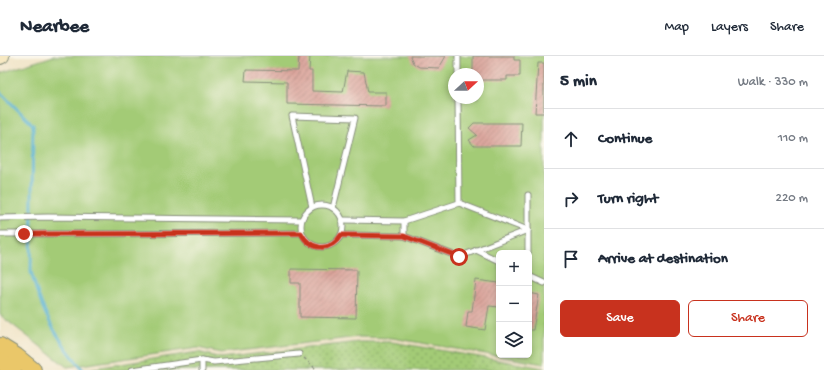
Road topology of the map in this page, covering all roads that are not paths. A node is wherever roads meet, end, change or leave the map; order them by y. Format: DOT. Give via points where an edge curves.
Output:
graph roads {
  1 [pos="458,56"];
  2 [pos="458,68"];
  3 [pos="458,104"];
  4 [pos="528,196"];
  5 [pos="459,203"];
  6 [pos="312,207"];
  7 [pos="333,208"];
  8 [pos="0,218"];
  9 [pos="301,220"];
  10 [pos="342,220"];
  11 [pos="404,221"];
  12 [pos="528,230"];
  13 [pos="301,233"];
  14 [pos="0,234"];
  15 [pos="341,235"];
  16 [pos="404,236"];
  17 [pos="476,250"];
  18 [pos="528,250"];
  19 [pos="496,260"];
  20 [pos="532,277"];
  21 [pos="544,283"];
  22 [pos="0,346"];
  23 [pos="299,354"];
  24 [pos="202,360"];
  25 [pos="0,361"];
  26 [pos="13,370"];
  27 [pos="33,370"];
  28 [pos="132,370"];
  29 [pos="202,370"];
  1 -- 2 [label="lane"];
  3 -- 5 [label="lane"];
  4 -- 12 [label="lane"];
  5 -- 11 [label="lane"];
  5 -- 12 [label="lane"];
  6 -- 7 [label="lane" via="320,205"];
  6 -- 7 [label="lane" via="292,116 355,118"];
  6 -- 9 [label="lane"];
  7 -- 10 [label="lane"];
  8 -- 9 [label="lane"];
  9 -- 13 [label="lane"];
  10 -- 11 [label="lane"];
  10 -- 15 [label="lane"];
  11 -- 16 [label="lane"];
  12 -- 17 [label="lane"];
  12 -- 18 [label="lane"];
  13 -- 14 [label="lane"];
  13 -- 15 [label="lane" via="310,244 318,248 334,244"];
  15 -- 16 [label="lane"];
  16 -- 17 [label="lane" via="459,257"];
  17 -- 19 [label="lane"];
  20 -- 21 [label="lane"];
  22 -- 27 [label="main road"];
  23 -- 24 [label="lane" via="214,362"];
  24 -- 28 [label="lane"];
  24 -- 29 [label="lane"];
  25 -- 26 [label="main road"];
}
